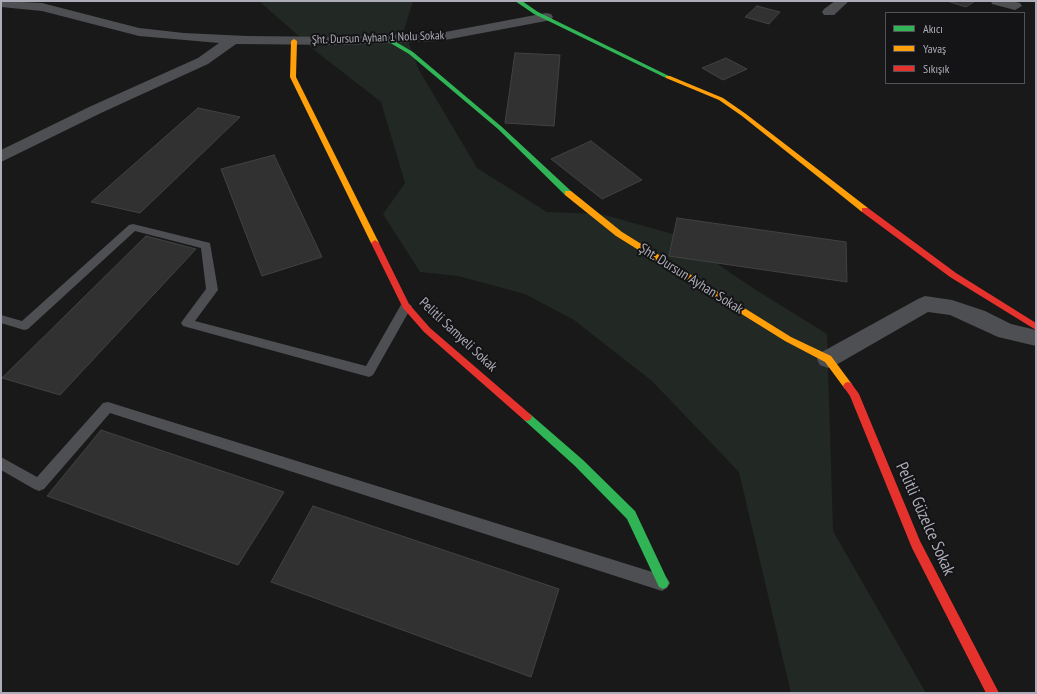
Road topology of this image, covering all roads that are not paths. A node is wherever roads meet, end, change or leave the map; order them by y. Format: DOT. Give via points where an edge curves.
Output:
graph roads {
  1 [pos="518,1"];
  2 [pos="843,1"];
  3 [pos="997,1"];
  4 [pos="1,3"];
  5 [pos="1015,6"];
  6 [pos="829,12"];
  7 [pos="546,17"];
  8 [pos="233,39"];
  9 [pos="389,40"];
  10 [pos="294,41"];
  11 [pos="1,157"];
  12 [pos="406,306"];
  13 [pos="1,318"];
  14 [pos="1036,327"];
  15 [pos="1036,338"];
  16 [pos="828,358"];
  17 [pos="1,463"];
  18 [pos="663,583"];
  19 [pos="993,693"];
  1 -- 7 [label="street"];
  2 -- 6 [label="street"];
  3 -- 5 [label="street"];
  4 -- 8 [label="street, Şht. Dursun Ayhan 1 Nolu Sokak" via="42,6 140,32"];
  7 -- 9 [label="street, Şht. Dursun Ayhan 1 Nolu Sokak" via="440,37"];
  7 -- 14 [label="street" via="666,76 721,99 840,192 953,275"];
  8 -- 10 [label="street, Şht. Dursun Ayhan 1 Nolu Sokak"];
  8 -- 11 [label="street" via="196,64 81,116"];
  9 -- 10 [label="street, Şht. Dursun Ayhan 1 Nolu Sokak"];
  9 -- 16 [label="street, Şht. Dursun Ayhan Sokak" via="411,53 520,145 561,187 618,234 788,339"];
  10 -- 12 [label="street, Pelitli Samyeli Sokak" via="293,77"];
  12 -- 13 [label="lane" via="369,372 187,323 212,290 206,246 133,227 24,326"];
  12 -- 18 [label="street, Pelitli Samyeli Sokak" via="427,330 579,463 632,515"];
  15 -- 16 [label="street" via="1006,331 952,308 925,304"];
  16 -- 19 [label="street, Pelitli Güzelce Sokak" via="854,394 916,544"];
  17 -- 18 [label="lane" via="39,484 108,407"];
}
